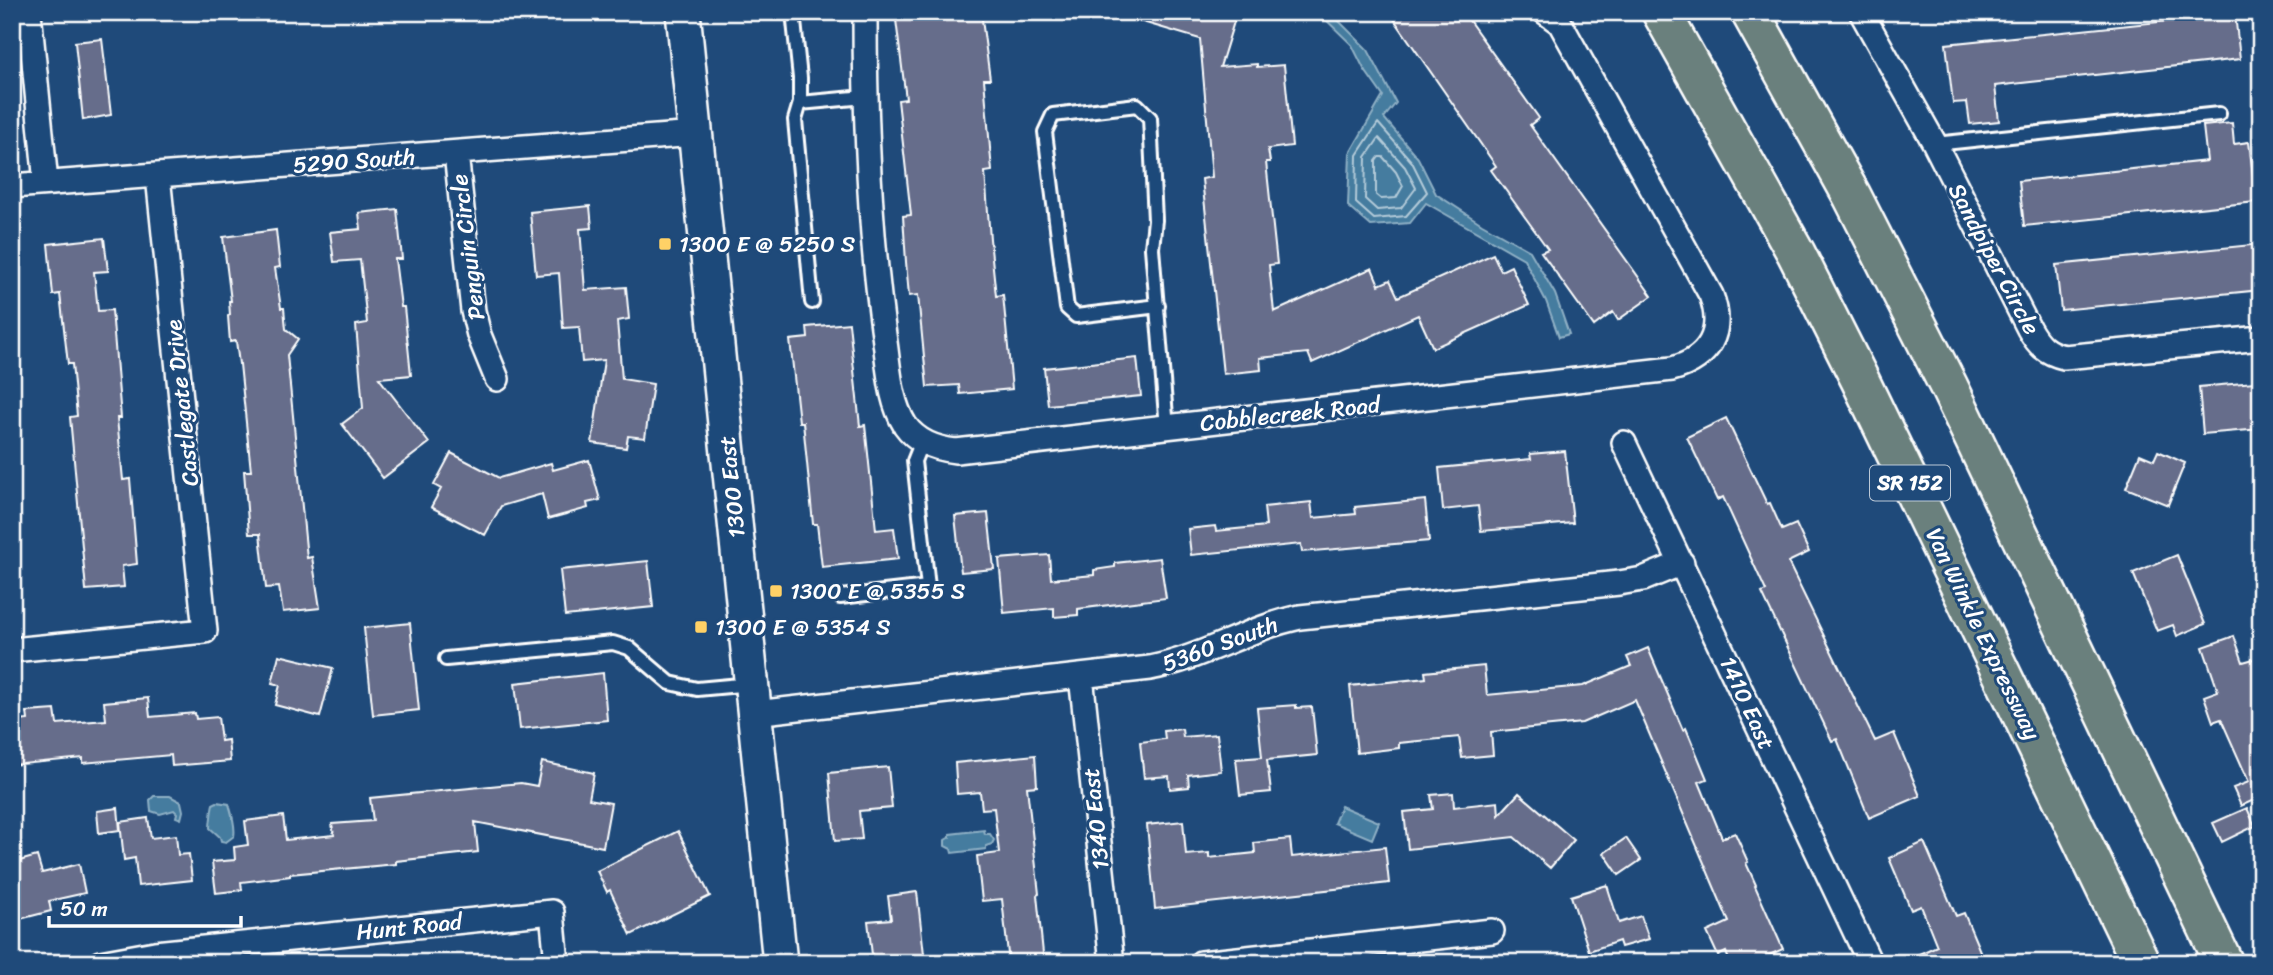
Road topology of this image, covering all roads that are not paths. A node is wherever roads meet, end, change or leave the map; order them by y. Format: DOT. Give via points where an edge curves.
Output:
graph roads {
  1 [pos="683,12"];
  2 [pos="793,12"];
  3 [pos="865,12"];
  4 [pos="1545,12"];
  5 [pos="1661,12"];
  6 [pos="1750,12"];
  7 [pos="1861,12"];
  8 [pos="34,13"];
  9 [pos="865,97"];
  10 [pos="800,103"];
  11 [pos="2219,114"];
  12 [pos="696,134"];
  13 [pos="1935,144"];
  14 [pos="456,153"];
  15 [pos="158,176"];
  16 [pos="46,183"];
  17 [pos="12,186"];
  18 [pos="812,302"];
  19 [pos="1158,306"];
  20 [pos="2261,338"];
  21 [pos="497,379"];
  22 [pos="1167,428"];
  23 [pos="922,440"];
  24 [pos="1624,443"];
  25 [pos="1682,564"];
  26 [pos="841,597"];
  27 [pos="12,650"];
  28 [pos="446,659"];
  29 [pos="1081,676"];
  30 [pos="753,698"];
  31 [pos="1492,931"];
  32 [pos="100,963"];
  33 [pos="557,963"];
  34 [pos="780,963"];
  35 [pos="1112,963"];
  36 [pos="1201,963"];
  37 [pos="1870,963"];
  38 [pos="2141,963"];
  39 [pos="2224,963"];
  1 -- 12 [label="main road, 1300 East"];
  2 -- 10 [label="lane"];
  3 -- 9 [label="street"];
  4 -- 22 [label="street, Cobblecreek Road" via="1560,23 1711,295 1716,323 1711,341 1700,355 1672,369"];
  5 -- 38 [label="main road, Van Winkle Expressway / SR 152" via="1860,380"];
  6 -- 39 [label="main road, SR 152" via="1852,196 1943,375"];
  7 -- 13 [label="street, Sandpiper Circle"];
  8 -- 16 [label="street"];
  9 -- 10 [label="lane"];
  9 -- 23 [label="street" via="870,219 892,389 906,425"];
  10 -- 18 [label="lane" via="794,120"];
  11 -- 13 [label="lane"];
  12 -- 14 [label="street, 5290 South"];
  12 -- 30 [label="main road, 1300 East"];
  13 -- 20 [label="street, Sandpiper Circle" via="2029,329 2052,354 2064,357"];
  14 -- 15 [label="street, 5290 South"];
  14 -- 21 [label="street, Penguin Circle" via="473,311"];
  15 -- 16 [label="street, 5290 South"];
  15 -- 27 [label="street, Castlegate Drive" via="205,631"];
  16 -- 17 [label="street, 5290 South"];
  19 -- 19 [label="lane" via="1152,248 1150,118 1137,105 1053,115 1045,132 1067,308 1076,316"];
  19 -- 22 [label="lane"];
  22 -- 23 [label="street, Cobblecreek Road" via="956,451"];
  23 -- 26 [label="lane" via="914,461 928,587"];
  24 -- 25 [label="street, 1410 East"];
  25 -- 29 [label="street, 5360 South" via="1631,582 1300,617 1181,661"];
  25 -- 37 [label="street, 1410 East"];
  28 -- 30 [label="lane" via="612,643 629,648 670,683"];
  29 -- 30 [label="street, 5360 South"];
  29 -- 35 [label="street, 1340 East"];
  30 -- 34 [label="main road, 1300 East"];
  31 -- 36 [label="street"];
  32 -- 33 [label="street, Hunt Road" via="155,953 552,912"];
}
